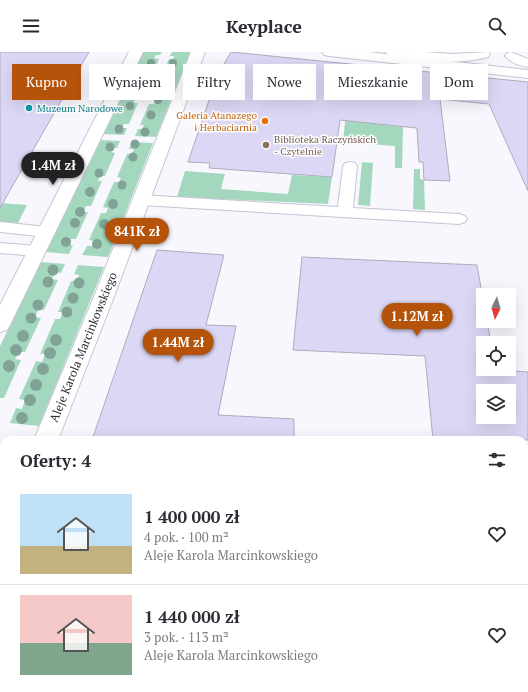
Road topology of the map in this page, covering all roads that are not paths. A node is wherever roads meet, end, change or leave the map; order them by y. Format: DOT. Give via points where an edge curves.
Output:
graph roads {
  1 [pos="136,52"];
  2 [pos="198,52"];
  3 [pos="329,52"];
  4 [pos="392,52"];
  5 [pos="484,54"];
  6 [pos="511,56"];
  7 [pos="528,63"];
  8 [pos="528,74"];
  9 [pos="350,166"];
  10 [pos="141,200"];
  11 [pos="345,213"];
  12 [pos="459,219"];
  13 [pos="0,228"];
  14 [pos="47,232"];
  15 [pos="0,248"];
  16 [pos="37,251"];
  17 [pos="0,325"];
  18 [pos="48,436"];
  1 -- 14 [label="street"];
  2 -- 10 [label="street, Aleje Karola Marcinkowskiego"];
  3 -- 8 [label="street"];
  4 -- 5 [label="lane" via="464,58"];
  6 -- 7 [label="lane"];
  9 -- 11 [label="lane"];
  10 -- 11 [label="lane"];
  10 -- 18 [label="street, Aleje Karola Marcinkowskiego"];
  11 -- 12 [label="lane"];
  13 -- 14 [label="lane"];
  14 -- 16 [label="street"];
  15 -- 16 [label="lane"];
  16 -- 17 [label="street"];
}
